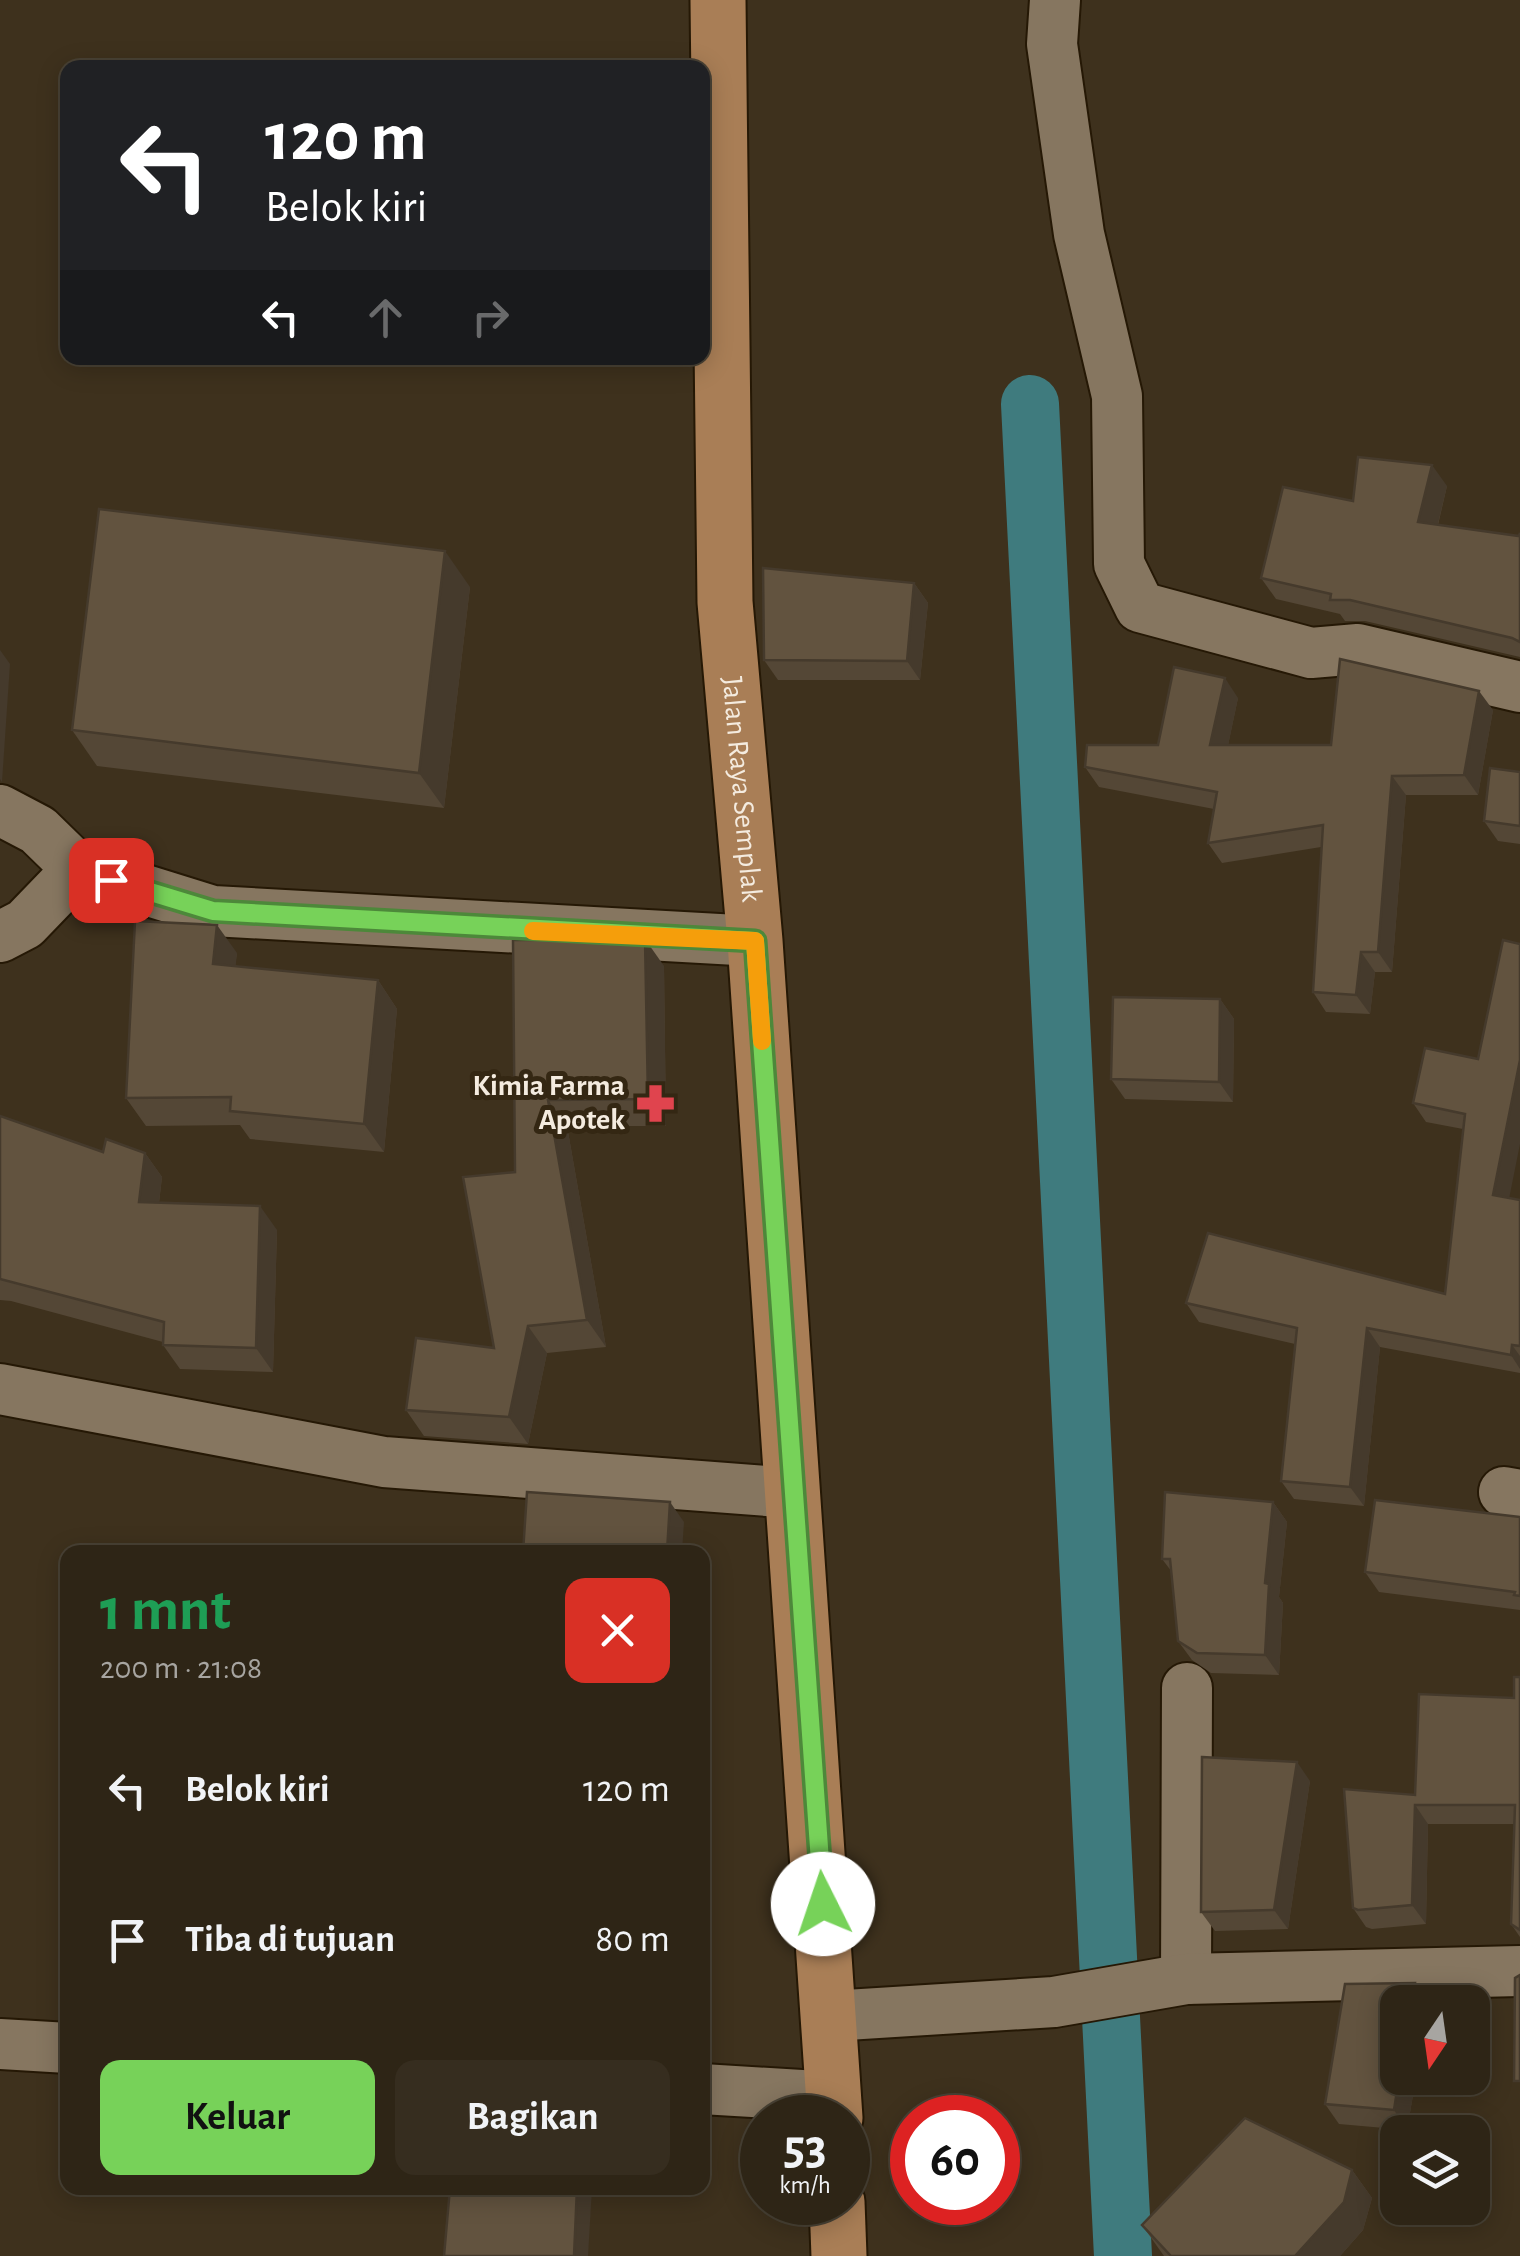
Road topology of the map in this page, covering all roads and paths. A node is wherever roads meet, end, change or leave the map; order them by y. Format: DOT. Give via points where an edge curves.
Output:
graph roads {
  1 [pos="718,0"];
  2 [pos="1054,0"];
  3 [pos="1520,687"];
  4 [pos="0,810"];
  5 [pos="78,870"];
  6 [pos="0,937"];
  7 [pos="755,941"];
  8 [pos="0,1389"];
  9 [pos="794,1493"];
  10 [pos="1187,1688"];
  11 [pos="1520,1971"];
  12 [pos="1180,1980"];
  13 [pos="830,2016"];
  14 [pos="0,2044"];
  15 [pos="60,2048"];
  16 [pos="710,2090"];
  17 [pos="746,2095"];
  18 [pos="833,2095"];
  19 [pos="838,2225"];
  20 [pos="839,2256"];
  1 -- 7 [label="main road, Jalan Raya Semplak" via="724,602"];
  2 -- 3 [label="street" via="1052,44 1079,234 1117,396 1119,564 1140,607 1311,653 1358,649"];
  4 -- 5 [label="street" via="38,830"];
  5 -- 6 [label="street" via="25,924"];
  5 -- 7 [label="street" via="213,911"];
  7 -- 9 [label="main road, Jalan Raya Semplak"];
  8 -- 9 [label="street" via="384,1462"];
  9 -- 13 [label="main road, Jalan Raya Semplak"];
  10 -- 12 [label="street"];
  11 -- 12 [label="street"];
  12 -- 13 [label="street" via="1054,2002"];
  13 -- 18 [label="main road, Jalan Raya Semplak"];
  14 -- 15 [label="street"];
  16 -- 17 [label="street"];
  19 -- 20 [label="main road"];
}
